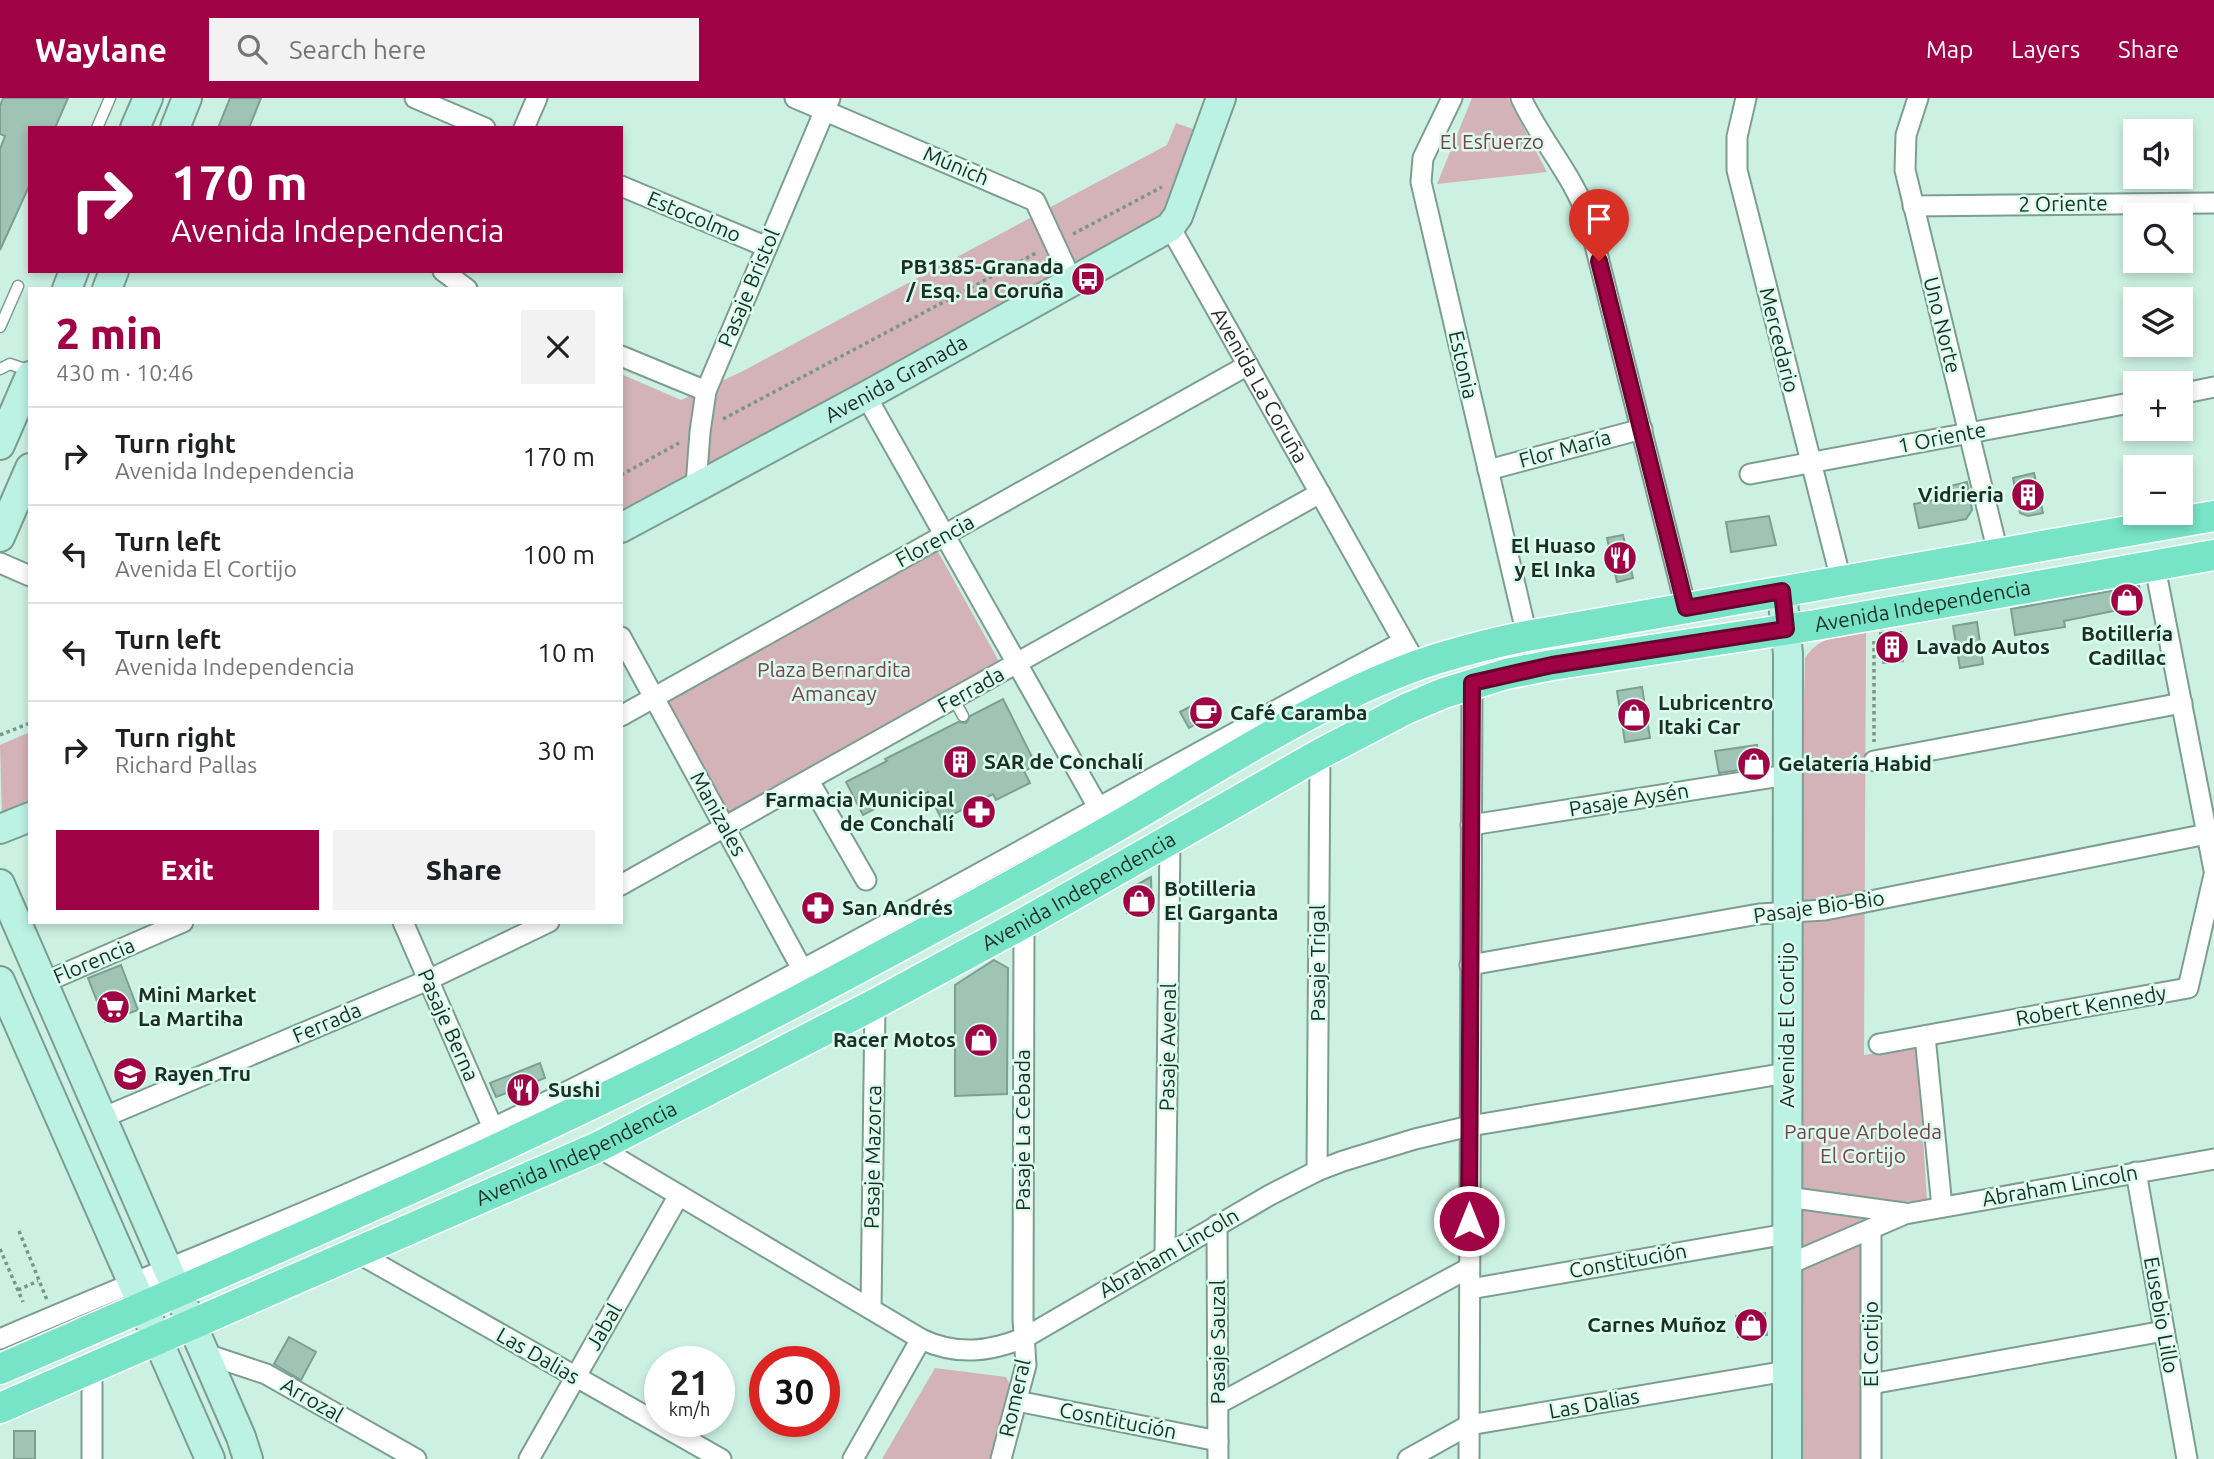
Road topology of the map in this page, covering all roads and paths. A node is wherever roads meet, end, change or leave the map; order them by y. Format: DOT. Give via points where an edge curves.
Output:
graph roads {
  1 [pos="110,98"];
  2 [pos="148,98"];
  3 [pos="187,98"];
  4 [pos="415,98"];
  5 [pos="537,98"];
  6 [pos="795,98"];
  7 [pos="1452,98"];
  8 [pos="1521,98"];
  9 [pos="1746,98"];
  10 [pos="1918,98"];
  11 [pos="1216,100"];
  12 [pos="828,104"];
  13 [pos="98,126"];
  14 [pos="136,126"];
  15 [pos="175,126"];
  16 [pos="480,126"];
  17 [pos="525,126"];
  18 [pos="1195,170"];
  19 [pos="623,187"];
  20 [pos="2214,203"];
  21 [pos="1913,206"];
  22 [pos="1170,227"];
  23 [pos="1056,243"];
  24 [pos="767,247"];
  25 [pos="1072,281"];
  26 [pos="18,286"];
  27 [pos="0,327"];
  28 [pos="623,356"];
  29 [pos="1248,365"];
  30 [pos="0,369"];
  31 [pos="28,373"];
  32 [pos="28,379"];
  33 [pos="2214,387"];
  34 [pos="706,391"];
  35 [pos="2193,391"];
  36 [pos="866,396"];
  37 [pos="2123,404"];
  38 [pos="1642,429"];
  39 [pos="700,432"];
  40 [pos="1969,433"];
  41 [pos="0,445"];
  42 [pos="1811,463"];
  43 [pos="1488,470"];
  44 [pos="28,473"];
  45 [pos="623,474"];
  46 [pos="1750,474"];
  47 [pos="696,486"];
  48 [pos="1320,494"];
  49 [pos="2214,516"];
  50 [pos="623,527"];
  51 [pos="945,535"];
  52 [pos="0,537"];
  53 [pos="1998,552"];
  54 [pos="2214,555"];
  55 [pos="0,562"];
  56 [pos="2155,567"];
  57 [pos="28,575"];
  58 [pos="1840,580"];
  59 [pos="1782,591"];
  60 [pos="1686,608"];
  61 [pos="1874,615"];
  62 [pos="1786,629"];
  63 [pos="1527,636"];
  64 [pos="623,641"];
  65 [pos="1410,654"];
  66 [pos="1018,663"];
  67 [pos="1472,683"];
  68 [pos="654,698"];
  69 [pos="2182,703"];
  70 [pos="623,715"];
  71 [pos="28,724"];
  72 [pos="0,735"];
  73 [pos="1320,754"];
  74 [pos="1874,761"];
  75 [pos="1787,775"];
  76 [pos="809,781"];
  77 [pos="1098,807"];
  78 [pos="28,818"];
  79 [pos="1471,825"];
  80 [pos="726,828"];
  81 [pos="0,830"];
  82 [pos="2207,834"];
  83 [pos="1170,840"];
  84 [pos="2214,873"];
  85 [pos="866,880"];
  86 [pos="0,884"];
  87 [pos="623,884"];
  88 [pos="1787,912"];
  89 [pos="1024,923"];
  90 [pos="178,924"];
  91 [pos="404,924"];
  92 [pos="545,924"];
  93 [pos="1471,965"];
  94 [pos="428,980"];
  95 [pos="808,980"];
  96 [pos="0,981"];
  97 [pos="43,983"];
  98 [pos="875,1004"];
  99 [pos="1924,1036"];
  100 [pos="1879,1044"];
  101 [pos="1787,1073"];
  102 [pos="88,1086"];
  103 [pos="53,1102"];
  104 [pos="102,1118"];
  105 [pos="1470,1126"];
  106 [pos="493,1128"];
  107 [pos="598,1147"];
  108 [pos="2214,1159"];
  109 [pos="1317,1171"];
  110 [pos="2136,1172"];
  111 [pos="679,1195"];
  112 [pos="1787,1197"];
  113 [pos="1942,1207"];
  114 [pos="1905,1213"];
  115 [pos="1217,1226"];
  116 [pos="1871,1229"];
  117 [pos="19,1231"];
  118 [pos="1787,1234"];
  119 [pos="0,1249"];
  120 [pos="356,1252"];
  121 [pos="1166,1254"];
  122 [pos="1787,1265"];
  123 [pos="1469,1268"];
  124 [pos="172,1280"];
  125 [pos="39,1281"];
  126 [pos="1470,1289"];
  127 [pos="18,1290"];
  128 [pos="139,1294"];
  129 [pos="23,1303"];
  130 [pos="871,1309"];
  131 [pos="53,1316"];
  132 [pos="192,1325"];
  133 [pos="2164,1331"];
  134 [pos="1026,1337"];
  135 [pos="0,1339"];
  136 [pos="921,1339"];
  137 [pos="159,1340"];
  138 [pos="203,1353"];
  139 [pos="92,1367"];
  140 [pos="0,1369"];
  141 [pos="1787,1371"];
  142 [pos="576,1377"];
  143 [pos="1871,1384"];
  144 [pos="1017,1401"];
  145 [pos="1218,1404"];
  146 [pos="0,1408"];
  147 [pos="1469,1425"];
  148 [pos="1218,1450"];
  149 [pos="92,1459"];
  150 [pos="210,1459"];
  151 [pos="248,1459"];
  152 [pos="416,1459"];
  153 [pos="529,1459"];
  154 [pos="721,1459"];
  155 [pos="853,1459"];
  156 [pos="1001,1459"];
  157 [pos="1408,1459"];
  158 [pos="1469,1459"];
  159 [pos="1787,1459"];
  160 [pos="1871,1459"];
  161 [pos="2187,1459"];
  1 -- 13 [label="lane"];
  2 -- 14 [label="street"];
  3 -- 15 [label="street"];
  4 -- 16 [label="street"];
  5 -- 17 [label="street"];
  6 -- 12 [label="street, Múnich"];
  7 -- 43 [label="street, Estonia" via="1423,158 1421,182"];
  8 -- 38 [label="street" via="1584,206"];
  9 -- 42 [label="street, Mercedario" via="1737,137 1737,170"];
  10 -- 21 [label="street, Uno Norte" via="1904,153"];
  11 -- 18 [label="street"];
  12 -- 23 [label="street, Múnich" via="1028,196 1039,206"];
  12 -- 24 [label="street, Pasaje Bristol"];
  18 -- 22 [label="street"];
  18 -- 23 [label="path"];
  19 -- 24 [label="street, Estocolmo"];
  20 -- 21 [label="street, 2 Oriente"];
  21 -- 40 [label="street, Uno Norte"];
  22 -- 25 [label="street, Avenida Granada"];
  22 -- 29 [label="street, Avenida La Coruña"];
  23 -- 25 [label="street, Múnich"];
  23 -- 39 [label="path"];
  24 -- 34 [label="street, Pasaje Bristol"];
  25 -- 36 [label="street, Avenida Granada"];
  26 -- 27 [label="lane"];
  28 -- 34 [label="street"];
  29 -- 48 [label="street, Avenida La Coruña"];
  29 -- 51 [label="street, Florencia"];
  30 -- 31 [label="lane" via="10,364"];
  32 -- 41 [label="street"];
  33 -- 35 [label="street"];
  34 -- 39 [label="street, Pasaje Bristol"];
  36 -- 47 [label="street, Avenida Granada"];
  36 -- 51 [label="street"];
  37 -- 40 [label="street, 1 Oriente"];
  38 -- 43 [label="street, Flor María"];
  38 -- 60 [label="street"];
  39 -- 45 [label="path"];
  39 -- 47 [label="street, Pasaje Bristol"];
  40 -- 42 [label="street, 1 Oriente"];
  40 -- 53 [label="street, Uno Norte"];
  42 -- 46 [label="street, 1 Oriente"];
  42 -- 58 [label="street, Mercedario"];
  43 -- 63 [label="street, Estonia"];
  44 -- 52 [label="street"];
  47 -- 50 [label="street, Avenida Granada"];
  48 -- 65 [label="street, Avenida La Coruña"];
  48 -- 66 [label="street, Ferrada"];
  49 -- 53 [label="main road, Avenida Independencia"];
  51 -- 66 [label="street"];
  51 -- 68 [label="street, Florencia"];
  53 -- 58 [label="main road, Avenida Independencia"];
  54 -- 56 [label="main road, Avenida Independencia"];
  55 -- 57 [label="street"];
  56 -- 61 [label="main road, Avenida Independencia"];
  56 -- 69 [label="street"];
  58 -- 59 [label="main road, Avenida Independencia"];
  59 -- 60 [label="main road, Avenida Independencia"];
  59 -- 62 [label="street, Avenida El Cortijo"];
  60 -- 63 [label="main road, Avenida Independencia"];
  61 -- 62 [label="main road, Avenida Independencia"];
  61 -- 74 [label="path"];
  62 -- 67 [label="main road, Avenida Independencia" via="1552,665"];
  62 -- 75 [label="street, Avenida El Cortijo"];
  63 -- 65 [label="main road, Avenida Independencia"];
  64 -- 68 [label="street, Manizales"];
  65 -- 77 [label="street, Avenida Independencia"];
  65 -- 95 [label="main road, Avenida Independencia" via="1369,687 1116,827"];
  66 -- 76 [label="street, Ferrada" via="959,708"];
  66 -- 77 [label="street"];
  67 -- 73 [label="main road, Avenida Independencia" via="1416,705"];
  67 -- 79 [label="street"];
  68 -- 70 [label="street, Florencia"];
  68 -- 80 [label="street, Manizales"];
  69 -- 74 [label="street"];
  69 -- 82 [label="street"];
  71 -- 72 [label="path"];
  73 -- 83 [label="main road, Avenida Independencia"];
  73 -- 109 [label="street, Pasaje Trigal"];
  75 -- 79 [label="street, Pasaje Aysén"];
  75 -- 88 [label="street, Avenida El Cortijo"];
  76 -- 80 [label="street, Ferrada"];
  76 -- 85 [label="street"];
  77 -- 95 [label="street, Avenida Independencia"];
  78 -- 81 [label="street"];
  79 -- 93 [label="street"];
  80 -- 87 [label="street, Ferrada"];
  80 -- 95 [label="street, Manizales"];
  82 -- 84 [label="street"];
  82 -- 88 [label="street, Pasaje Bio-Bio" via="1825,910"];
  83 -- 89 [label="main road, Avenida Independencia"];
  83 -- 121 [label="street, Pasaje Avenal"];
  84 -- 99 [label="street, Robert Kennedy" via="2188,988"];
  86 -- 97 [label="street"];
  88 -- 93 [label="street, Pasaje Bio-Bio"];
  88 -- 101 [label="street, Avenida El Cortijo"];
  89 -- 98 [label="main road, Avenida Independencia"];
  89 -- 134 [label="street, Pasaje La Cebada"];
  90 -- 97 [label="street, Florencia"];
  91 -- 94 [label="street, Pasaje Berna"];
  92 -- 94 [label="street, Ferrada"];
  93 -- 105 [label="street"];
  94 -- 104 [label="street, Ferrada"];
  94 -- 106 [label="street, Pasaje Berna"];
  95 -- 106 [label="street, Avenida Independencia"];
  95 -- 124 [label="main road, Avenida Independencia" via="712,1045 505,1146 369,1208"];
  96 -- 103 [label="street"];
  97 -- 102 [label="street"];
  98 -- 107 [label="main road, Avenida Independencia"];
  98 -- 130 [label="street, Pasaje Mazorca"];
  99 -- 100 [label="street, Robert Kennedy"];
  99 -- 113 [label="street"];
  101 -- 105 [label="street, Abraham Lincoln"];
  101 -- 112 [label="street, Avenida El Cortijo"];
  102 -- 103 [label="street" via="65,1085"];
  102 -- 104 [label="street"];
  103 -- 128 [label="street"];
  104 -- 124 [label="street"];
  105 -- 109 [label="street, Abraham Lincoln" via="1369,1152"];
  105 -- 123 [label="street"];
  106 -- 124 [label="street, Avenida Independencia"];
  107 -- 111 [label="street, Abraham Lincoln"];
  107 -- 120 [label="main road, Avenida Independencia"];
  108 -- 110 [label="street, Abraham Lincoln"];
  109 -- 115 [label="street, Abraham Lincoln"];
  110 -- 113 [label="street, Abraham Lincoln"];
  110 -- 133 [label="street, Eusebio Lillo"];
  111 -- 130 [label="street, Abraham Lincoln"];
  111 -- 142 [label="street, Jabal"];
  112 -- 114 [label="street, Abraham Lincoln"];
  112 -- 118 [label="street, Avenida El Cortijo"];
  113 -- 114 [label="street, Abraham Lincoln"];
  114 -- 116 [label="street, Abraham Lincoln"];
  115 -- 121 [label="street, Abraham Lincoln"];
  115 -- 145 [label="street, Pasaje Sauzal"];
  116 -- 122 [label="street, Abraham Lincoln"];
  116 -- 143 [label="street, El Cortijo"];
  117 -- 125 [label="path"];
  118 -- 122 [label="street, Avenida El Cortijo"];
  118 -- 126 [label="street, Constitución"];
  119 -- 127 [label="path"];
  120 -- 132 [label="main road, Avenida Independencia"];
  120 -- 142 [label="street, Las Dalias"];
  121 -- 134 [label="street, Abraham Lincoln"];
  122 -- 141 [label="street, Avenida El Cortijo"];
  123 -- 126 [label="street"];
  123 -- 145 [label="street"];
  124 -- 128 [label="main road, Avenida Independencia"];
  124 -- 132 [label="street"];
  125 -- 127 [label="path"];
  125 -- 131 [label="path"];
  126 -- 147 [label="street"];
  127 -- 129 [label="path"];
  128 -- 131 [label="street, Avenida Independencia"];
  128 -- 137 [label="street"];
  128 -- 140 [label="main road, Avenida Independencia"];
  130 -- 136 [label="street, Abraham Lincoln"];
  131 -- 135 [label="street, Avenida Independencia"];
  132 -- 137 [label="main road, Avenida Independencia"];
  132 -- 138 [label="street"];
  133 -- 143 [label="street"];
  133 -- 161 [label="street, Eusebio Lillo"];
  134 -- 136 [label="street, Abraham Lincoln" via="966,1351"];
  134 -- 144 [label="street, Romeral" via="1026,1365"];
  136 -- 155 [label="street"];
  137 -- 139 [label="main road, Avenida Independencia"];
  137 -- 150 [label="street"];
  138 -- 151 [label="street"];
  138 -- 152 [label="street, Arrozal" via="266,1374"];
  139 -- 146 [label="main road, Avenida Independencia"];
  139 -- 149 [label="street"];
  141 -- 147 [label="street, Las Dalias"];
  141 -- 159 [label="street, Avenida El Cortijo"];
  142 -- 153 [label="street, Jabal"];
  142 -- 154 [label="street, Las Dalias"];
  143 -- 160 [label="street, El Cortijo"];
  144 -- 148 [label="street, Cosntitución"];
  144 -- 156 [label="street, Romeral"];
  145 -- 148 [label="street, Pasaje Sauzal"];
  147 -- 157 [label="street, Las Dalias"];
  147 -- 158 [label="street"];
}
